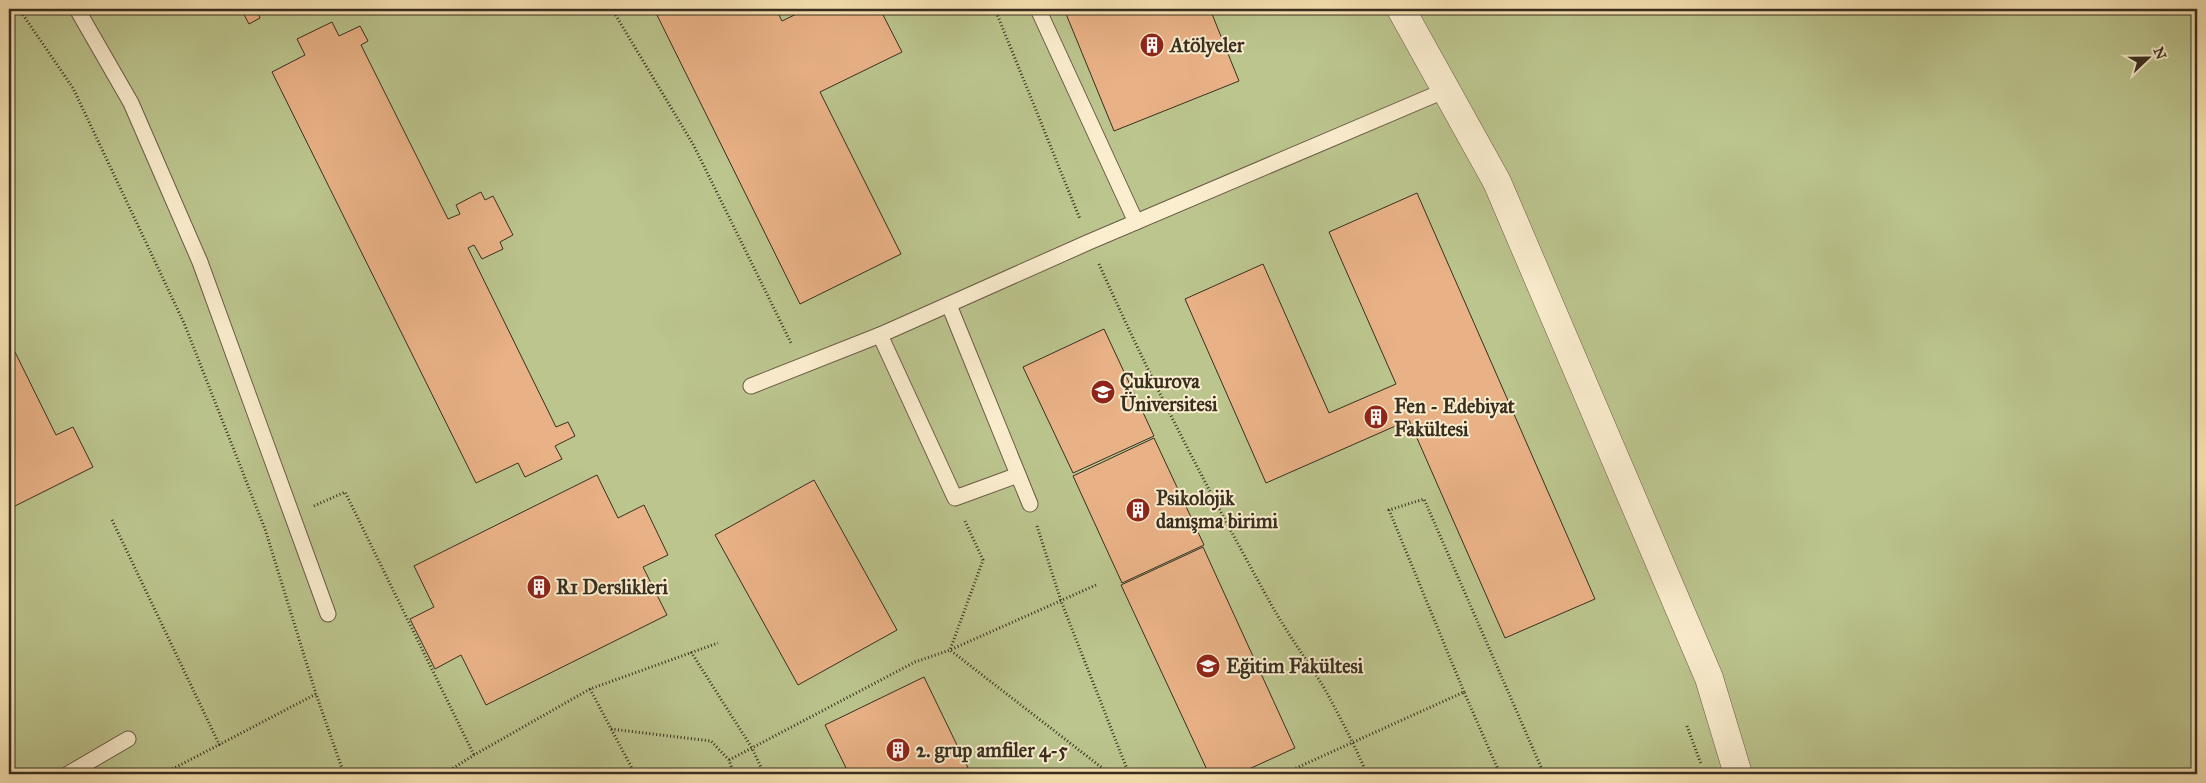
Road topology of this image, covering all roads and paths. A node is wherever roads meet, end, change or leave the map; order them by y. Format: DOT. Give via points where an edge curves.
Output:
graph roads {
  1 [pos="19,9"];
  2 [pos="77,9"];
  3 [pos="612,9"];
  4 [pos="995,9"];
  5 [pos="1038,9"];
  6 [pos="1401,9"];
  7 [pos="1446,90"];
  8 [pos="1136,222"];
  9 [pos="1089,242"];
  10 [pos="949,305"];
  11 [pos="880,335"];
  12 [pos="802,366"];
  13 [pos="751,386"];
  14 [pos="1018,475"];
  15 [pos="955,498"];
  16 [pos="1030,504"];
  17 [pos="292,516"];
  18 [pos="112,520"];
  19 [pos="265,529"];
  20 [pos="1096,585"];
  21 [pos="1061,600"];
  22 [pos="328,614"];
  23 [pos="718,643"];
  24 [pos="950,650"];
  25 [pos="691,652"];
  26 [pos="590,689"];
  27 [pos="1464,692"];
  28 [pos="316,694"];
  29 [pos="1687,726"];
  30 [pos="612,729"];
  31 [pos="128,739"];
  32 [pos="1353,743"];
  33 [pos="220,746"];
  34 [pos="752,748"];
  35 [pos="474,755"];
  36 [pos="729,760"];
  37 [pos="1702,766"];
  38 [pos="68,774"];
  39 [pos="162,774"];
  40 [pos="344,774"];
  41 [pos="444,774"];
  42 [pos="635,774"];
  43 [pos="734,774"];
  44 [pos="764,774"];
  45 [pos="1110,774"];
  46 [pos="1129,774"];
  47 [pos="1283,774"];
  48 [pos="1367,774"];
  49 [pos="1500,774"];
  50 [pos="1544,774"];
  51 [pos="1738,774"];
  1 -- 19 [label="path" via="73,88 184,323"];
  2 -- 17 [label="lane" via="131,103 200,262"];
  3 -- 12 [label="path" via="694,146"];
  4 -- 9 [label="path"];
  5 -- 8 [label="lane"];
  6 -- 7 [label="street"];
  7 -- 8 [label="lane"];
  7 -- 51 [label="street" via="1497,182 1705,669"];
  8 -- 9 [label="lane"];
  9 -- 10 [label="lane"];
  9 -- 32 [label="path" via="1136,346 1216,504"];
  10 -- 11 [label="lane"];
  10 -- 14 [label="lane"];
  11 -- 12 [label="lane"];
  11 -- 15 [label="lane"];
  12 -- 13 [label="lane"];
  14 -- 15 [label="lane"];
  14 -- 16 [label="lane"];
  15 -- 24 [label="path" via="983,560"];
  16 -- 21 [label="path"];
  17 -- 19 [label="path"];
  17 -- 22 [label="lane"];
  17 -- 35 [label="path" via="344,492"];
  18 -- 33 [label="path"];
  19 -- 28 [label="path"];
  20 -- 21 [label="path"];
  21 -- 24 [label="path"];
  21 -- 46 [label="path"];
  23 -- 25 [label="path"];
  24 -- 34 [label="path" via="915,662"];
  24 -- 45 [label="path"];
  25 -- 26 [label="path"];
  25 -- 34 [label="path"];
  26 -- 30 [label="path"];
  26 -- 35 [label="path"];
  27 -- 32 [label="path"];
  27 -- 49 [label="path"];
  27 -- 50 [label="path" via="1389,510 1424,500"];
  28 -- 33 [label="path"];
  28 -- 40 [label="path"];
  29 -- 37 [label="path"];
  30 -- 36 [label="path" via="711,741"];
  30 -- 42 [label="path"];
  31 -- 38 [label="lane"];
  32 -- 47 [label="path"];
  32 -- 48 [label="path"];
  33 -- 39 [label="path"];
  34 -- 36 [label="path"];
  34 -- 44 [label="path"];
  35 -- 41 [label="path"];
  36 -- 43 [label="path"];
}
